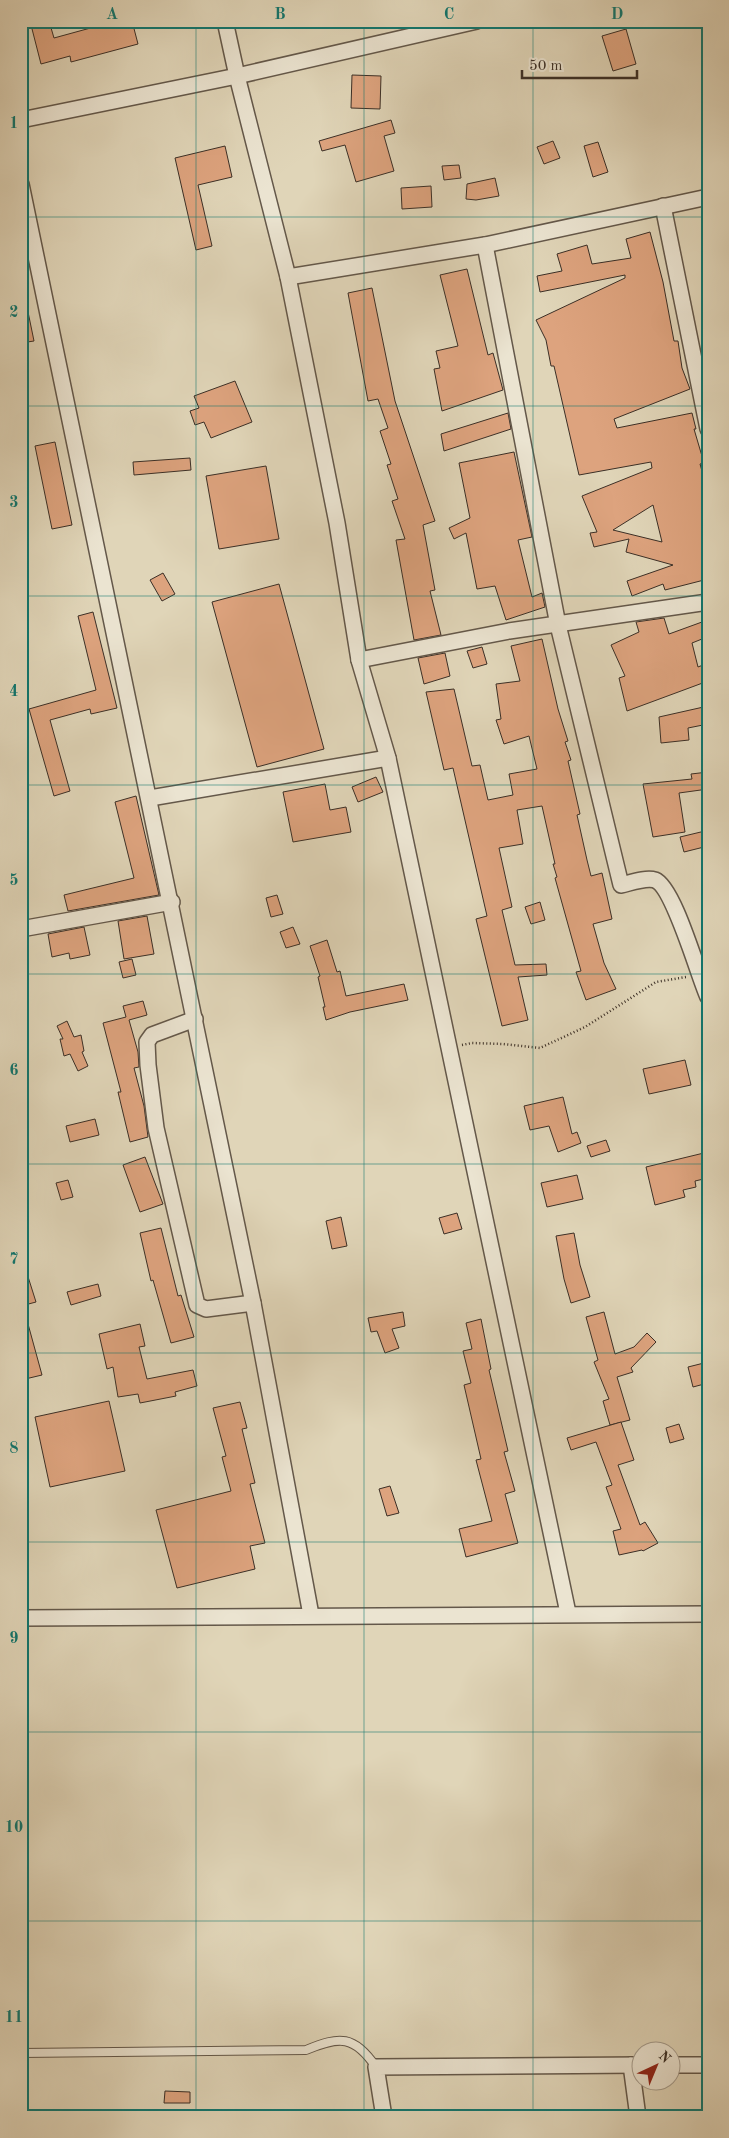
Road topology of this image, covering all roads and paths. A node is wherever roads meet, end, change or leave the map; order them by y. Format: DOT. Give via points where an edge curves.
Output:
graph roads {
  1 [pos="226,21"];
  2 [pos="477,21"];
  3 [pos="237,76"];
  4 [pos="21,120"];
  5 [pos="21,184"];
  6 [pos="708,197"];
  7 [pos="664,206"];
  8 [pos="485,246"];
  9 [pos="288,278"];
  10 [pos="708,429"];
  11 [pos="708,602"];
  12 [pos="558,625"];
  13 [pos="359,660"];
  14 [pos="388,758"];
  15 [pos="150,798"];
  16 [pos="172,902"];
  17 [pos="21,929"];
  18 [pos="698,975"];
  19 [pos="708,997"];
  20 [pos="195,1019"];
  21 [pos="449,1048"];
  22 [pos="253,1303"];
  23 [pos="568,1613"];
  24 [pos="708,1614"];
  25 [pos="311,1615"];
  26 [pos="21,1618"];
  27 [pos="21,2053"];
  28 [pos="632,2065"];
  29 [pos="682,2065"];
  30 [pos="708,2065"];
  31 [pos="376,2067"];
  32 [pos="637,2090"];
  33 [pos="384,2117"];
  34 [pos="638,2117"];
  1 -- 3 [label="street"];
  2 -- 3 [label="street"];
  3 -- 4 [label="street"];
  3 -- 9 [label="street"];
  5 -- 15 [label="street"];
  6 -- 7 [label="street"];
  7 -- 8 [label="street"];
  7 -- 10 [label="street"];
  8 -- 9 [label="street"];
  8 -- 12 [label="street"];
  9 -- 13 [label="street" via="337,523"];
  11 -- 12 [label="street"];
  12 -- 13 [label="street" via="509,631"];
  12 -- 18 [label="street" via="621,885 652,879 662,885 672,900"];
  13 -- 14 [label="street"];
  14 -- 15 [label="street"];
  14 -- 21 [label="street"];
  15 -- 16 [label="street"];
  16 -- 17 [label="street"];
  16 -- 20 [label="street"];
  18 -- 19 [label="street"];
  18 -- 21 [label="path" via="656,982 585,1027 540,1048 472,1043"];
  20 -- 22 [label="street"];
  20 -- 22 [label="street" via="152,1035 147,1042 156,1128 197,1305 206,1309"];
  21 -- 23 [label="street"];
  22 -- 25 [label="street"];
  23 -- 24 [label="street"];
  23 -- 25 [label="street"];
  25 -- 26 [label="street"];
  27 -- 31 [label="lane" via="306,2050 346,2039 364,2049"];
  28 -- 31 [label="street"];
  29 -- 30 [label="street"];
  31 -- 33 [label="street"];
  32 -- 34 [label="street"];
}
